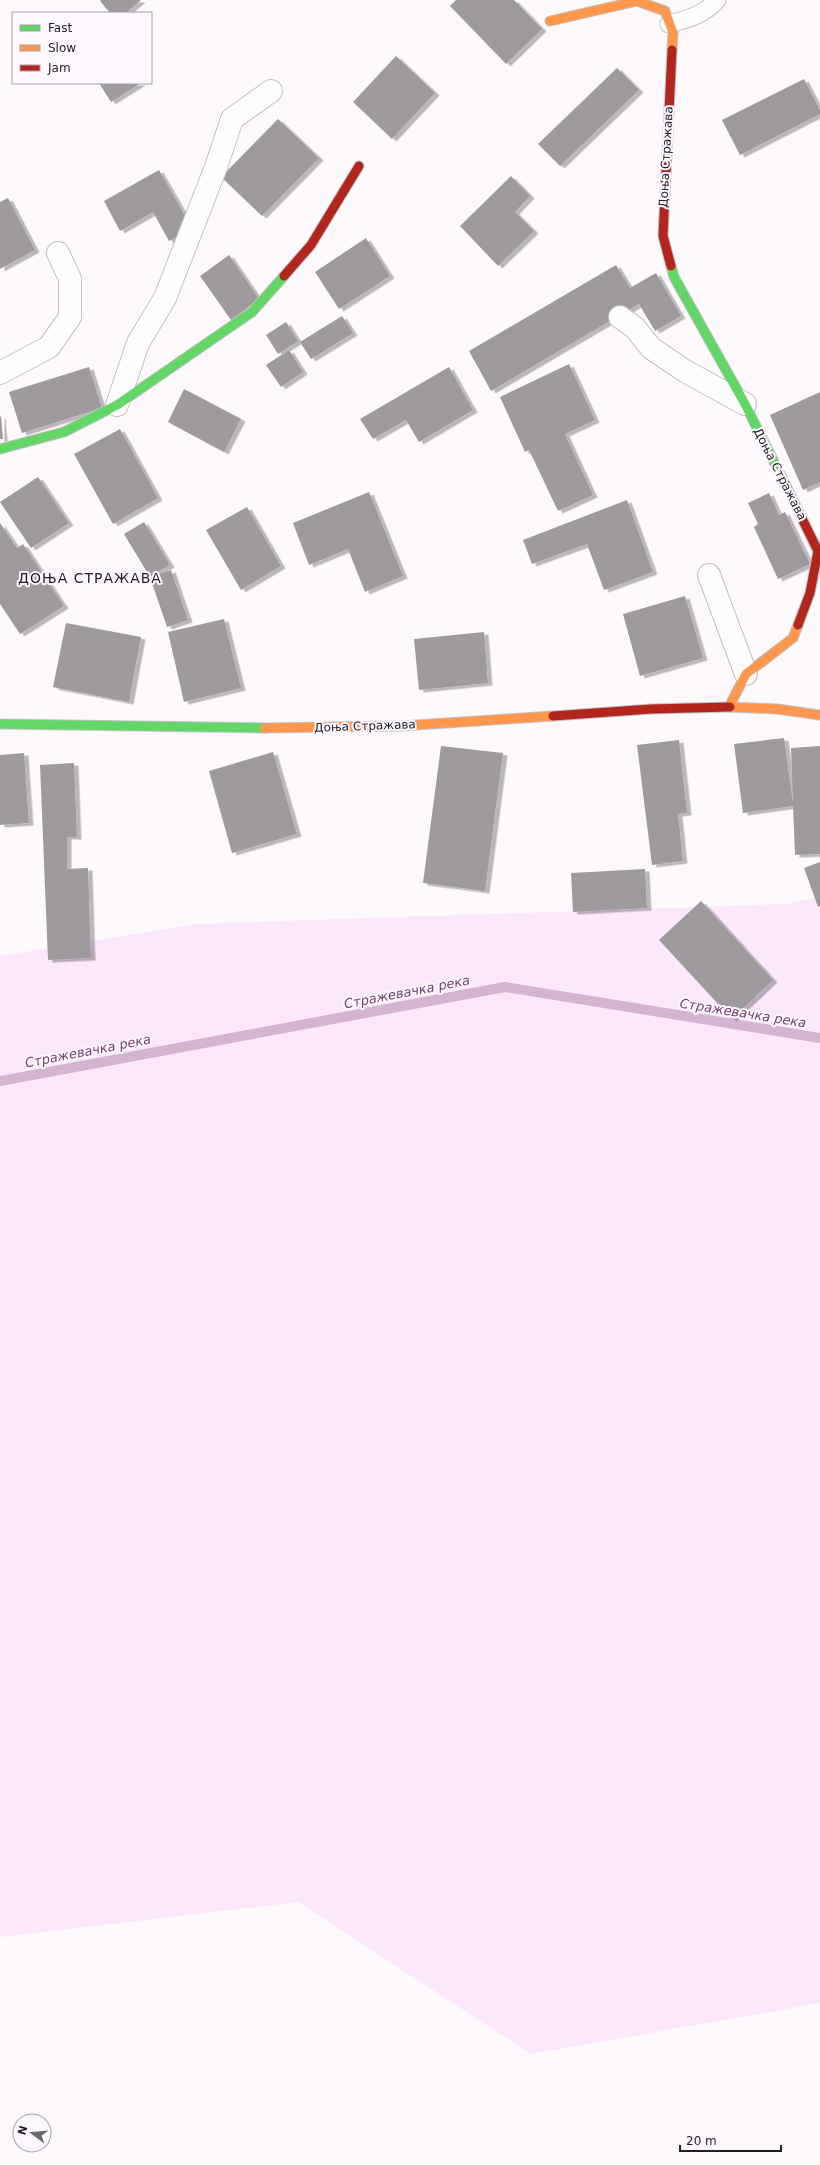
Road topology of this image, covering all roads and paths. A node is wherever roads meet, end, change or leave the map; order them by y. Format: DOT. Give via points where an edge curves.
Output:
graph roads {
  1 [pos="717,0"];
  2 [pos="666,12"];
  3 [pos="550,21"];
  4 [pos="271,91"];
  5 [pos="359,166"];
  6 [pos="58,253"];
  7 [pos="620,317"];
  8 [pos="0,373"];
  9 [pos="745,404"];
  10 [pos="117,405"];
  11 [pos="0,449"];
  12 [pos="819,550"];
  13 [pos="709,575"];
  14 [pos="746,674"];
  15 [pos="730,705"];
  16 [pos="820,715"];
  17 [pos="0,724"];
  1 -- 2 [label="lane" via="708,10 691,18"];
  2 -- 3 [label="street" via="637,1"];
  2 -- 9 [label="street, Доња Стражава" via="673,33 663,236 674,277"];
  4 -- 10 [label="street" via="232,119 165,298 138,343"];
  5 -- 10 [label="street" via="311,245 252,312"];
  6 -- 8 [label="street" via="70,279 70,317 48,346"];
  7 -- 9 [label="street" via="652,348 685,371"];
  9 -- 12 [label="street, Доња Стражава"];
  10 -- 11 [label="street" via="64,432"];
  12 -- 14 [label="street, Доња Стражава" via="810,593 793,638"];
  13 -- 14 [label="street"];
  14 -- 15 [label="street, Доња Стражава"];
  15 -- 16 [label="street, Доња Стражава"];
  15 -- 17 [label="street, Доња Стражава" via="577,713 459,723 357,727 239,729"];
}
